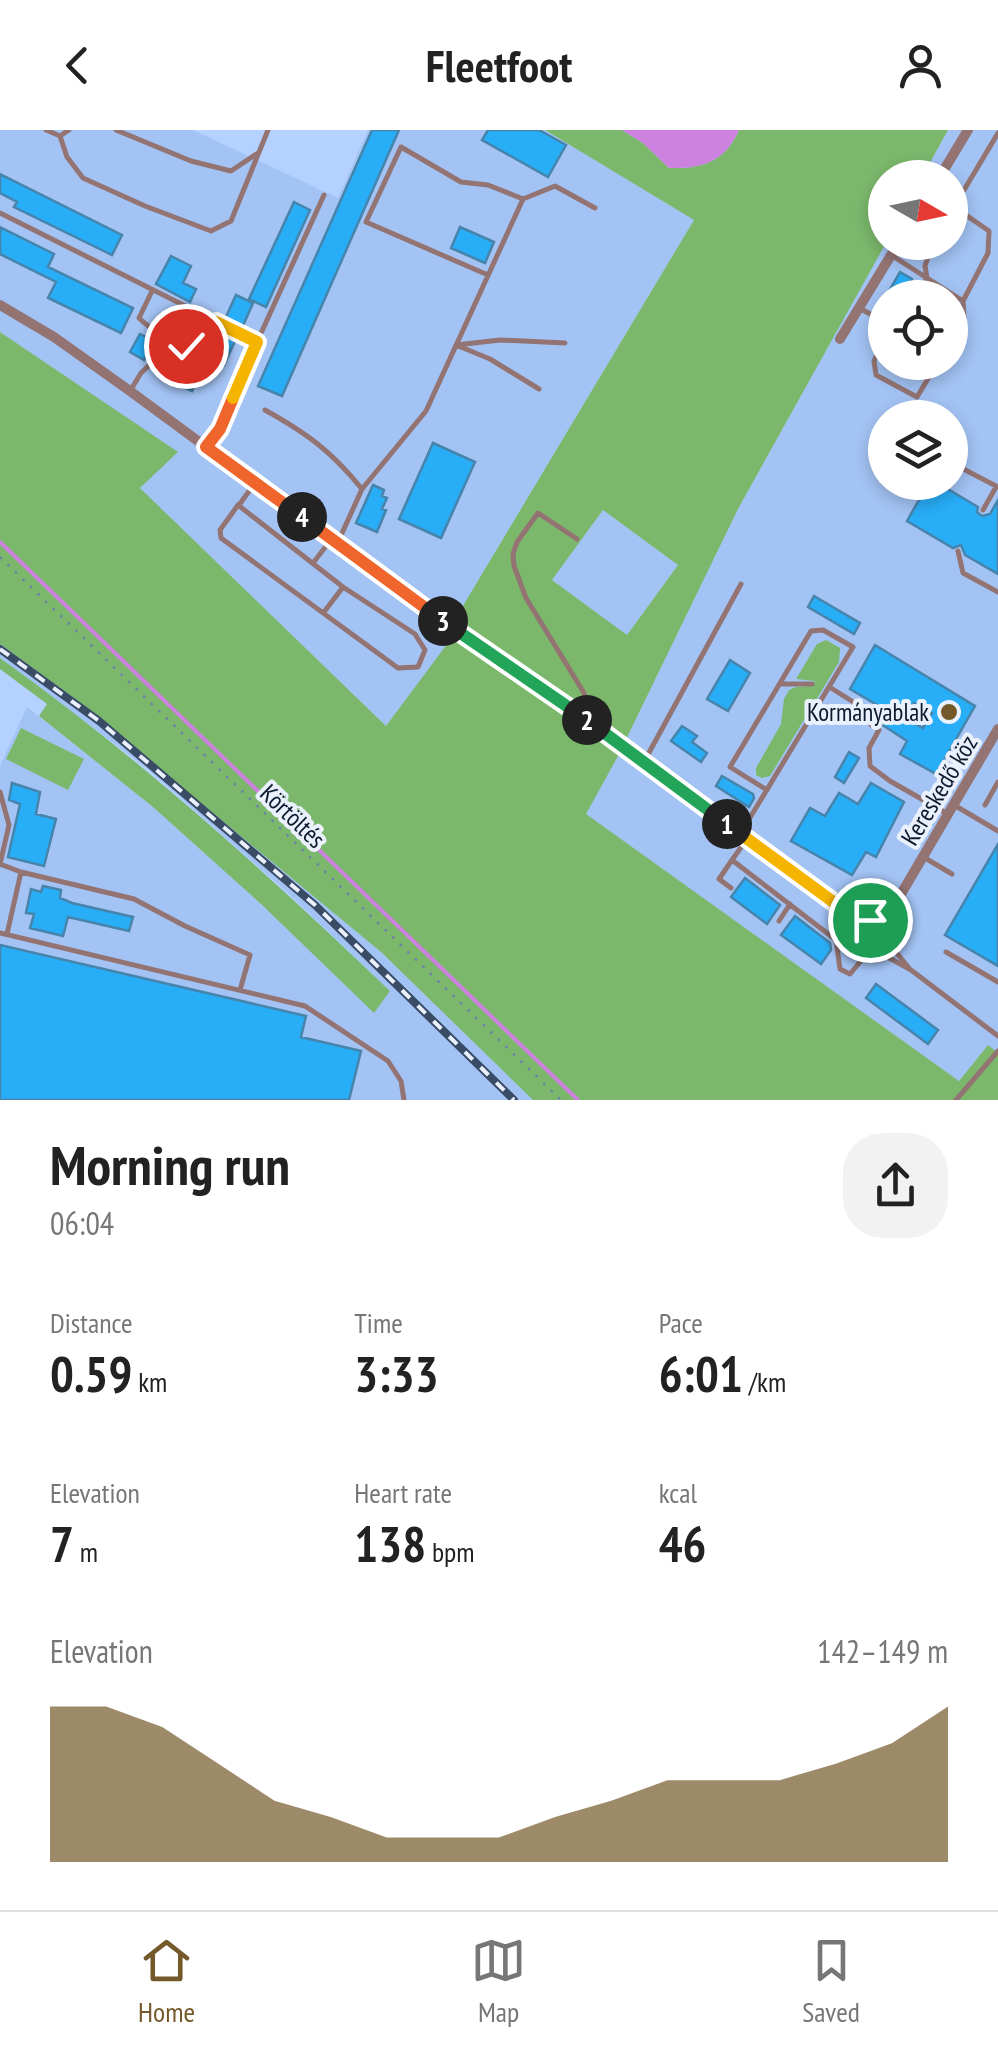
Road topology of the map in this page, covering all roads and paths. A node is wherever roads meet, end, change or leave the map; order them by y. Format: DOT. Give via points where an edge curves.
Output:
graph roads {
  1 [pos="46,130"];
  2 [pos="69,130"];
  3 [pos="116,130"];
  4 [pos="268,130"];
  5 [pos="968,130"];
  6 [pos="998,133"];
  7 [pos="60,136"];
  8 [pos="261,151"];
  9 [pos="950,160"];
  10 [pos="968,183"];
  11 [pos="324,194"];
  12 [pos="522,200"];
  13 [pos="595,208"];
  14 [pos="0,213"];
  15 [pos="968,215"];
  16 [pos="889,260"];
  17 [pos="900,260"];
  18 [pos="927,260"];
  19 [pos="488,275"];
  20 [pos="927,278"];
  21 [pos="930,280"];
  22 [pos="152,291"];
  23 [pos="968,291"];
  24 [pos="0,304"];
  25 [pos="859,308"];
  26 [pos="868,313"];
  27 [pos="216,322"];
  28 [pos="840,339"];
  29 [pos="257,342"];
  30 [pos="564,344"];
  31 [pos="456,345"];
  32 [pos="165,350"];
  33 [pos="885,380"];
  34 [pos="928,380"];
  35 [pos="539,388"];
  36 [pos="130,391"];
  37 [pos="264,410"];
  38 [pos="206,447"];
  39 [pos="968,472"];
  40 [pos="254,483"];
  41 [pos="997,487"];
  42 [pos="362,490"];
  43 [pos="238,505"];
  44 [pos="983,510"];
  45 [pos="577,539"];
  46 [pos="335,541"];
  47 [pos="958,551"];
  48 [pos="0,557"];
  49 [pos="312,563"];
  50 [pos="741,584"];
  51 [pos="344,587"];
  52 [pos="998,592"];
  53 [pos="323,613"];
  54 [pos="780,684"];
  55 [pos="812,684"];
  56 [pos="830,688"];
  57 [pos="595,726"];
  58 [pos="998,729"];
  59 [pos="644,762"];
  60 [pos="998,782"];
  61 [pos="767,790"];
  62 [pos="0,792"];
  63 [pos="985,805"];
  64 [pos="951,810"];
  65 [pos="998,831"];
  66 [pos="743,836"];
  67 [pos="923,856"];
  68 [pos="732,860"];
  69 [pos="0,864"];
  70 [pos="21,872"];
  71 [pos="952,874"];
  72 [pos="731,888"];
  73 [pos="790,904"];
  74 [pos="779,921"];
  75 [pos="884,923"];
  76 [pos="859,927"];
  77 [pos="4,934"];
  78 [pos="887,951"];
  79 [pos="946,952"];
  80 [pos="865,956"];
  81 [pos="910,970"];
  82 [pos="998,982"];
  83 [pos="240,990"];
  84 [pos="998,1036"];
  85 [pos="998,1051"];
  86 [pos="404,1100"];
  87 [pos="561,1100"];
  88 [pos="956,1100"];
  1 -- 7 [label="lane"];
  2 -- 7 [label="lane"];
  3 -- 8 [label="lane" via="231,171"];
  4 -- 8 [label="lane"];
  5 -- 9 [label="street"];
  6 -- 10 [label="lane"];
  7 -- 8 [label="lane" via="83,178 210,231 231,220"];
  11 -- 29 [label="lane"];
  12 -- 13 [label="lane" via="554,186"];
  12 -- 19 [label="lane"];
  12 -- 19 [label="lane" via="461,182 401,146 366,222"];
  14 -- 22 [label="lane"];
  15 -- 23 [label="lane" via="989,231 988,253"];
  16 -- 25 [label="street"];
  17 -- 20 [label="lane"];
  18 -- 20 [label="lane"];
  19 -- 31 [label="lane"];
  20 -- 21 [label="lane"];
  22 -- 27 [label="lane"];
  22 -- 27 [label="lane" via="140,318 177,342 202,344"];
  24 -- 36 [label="street"];
  25 -- 26 [label="lane"];
  25 -- 28 [label="street"];
  27 -- 29 [label="lane"];
  29 -- 38 [label="lane"];
  30 -- 31 [label="lane"];
  31 -- 35 [label="lane"];
  31 -- 42 [label="lane" via="426,411"];
  32 -- 36 [label="lane"];
  33 -- 34 [label="lane" via="917,398"];
  36 -- 38 [label="street"];
  37 -- 42 [label="lane" via="334,455"];
  38 -- 40 [label="street"];
  39 -- 41 [label="lane"];
  40 -- 43 [label="lane"];
  40 -- 46 [label="street"];
  41 -- 44 [label="lane"];
  42 -- 46 [label="lane"];
  43 -- 49 [label="lane"];
  43 -- 53 [label="lane" via="221,538"];
  45 -- 57 [label="lane" via="538,513 513,554 526,598 584,693"];
  46 -- 49 [label="lane"];
  46 -- 57 [label="street"];
  47 -- 52 [label="lane" via="963,573"];
  48 -- 87 [label="path, Körtöltés"];
  49 -- 51 [label="lane"];
  50 -- 59 [label="lane"];
  51 -- 53 [label="lane"];
  51 -- 53 [label="lane" via="415,634 425,650 418,667 398,668"];
  54 -- 55 [label="lane"];
  54 -- 56 [label="lane" via="812,631 824,630 853,647"];
  54 -- 61 [label="lane" via="730,768"];
  56 -- 61 [label="lane"];
  56 -- 64 [label="lane" via="874,715 871,725 878,730 870,766"];
  57 -- 59 [label="street"];
  58 -- 64 [label="street, Kereskedő köz"];
  59 -- 66 [label="street"];
  60 -- 63 [label="lane"];
  61 -- 66 [label="lane"];
  62 -- 69 [label="lane" via="9,824"];
  64 -- 65 [label="lane"];
  64 -- 67 [label="street, Kereskedő köz"];
  66 -- 68 [label="lane"];
  66 -- 76 [label="street"];
  67 -- 71 [label="lane"];
  67 -- 75 [label="street, Kereskedő köz"];
  68 -- 72 [label="lane" via="719,879"];
  68 -- 73 [label="lane"];
  69 -- 70 [label="lane"];
  70 -- 77 [label="lane"];
  70 -- 83 [label="lane" via="134,899 250,956"];
  73 -- 74 [label="lane"];
  73 -- 80 [label="lane" via="836,940 846,974"];
  75 -- 76 [label="street"];
  75 -- 78 [label="street" via="892,938"];
  76 -- 80 [label="street" via="855,946"];
  77 -- 83 [label="lane"];
  78 -- 80 [label="street"];
  78 -- 81 [label="lane"];
  78 -- 81 [label="lane"];
  79 -- 82 [label="lane"];
  81 -- 84 [label="lane"];
  83 -- 86 [label="lane" via="305,1006 388,1061"];
  85 -- 88 [label="lane"];
}
